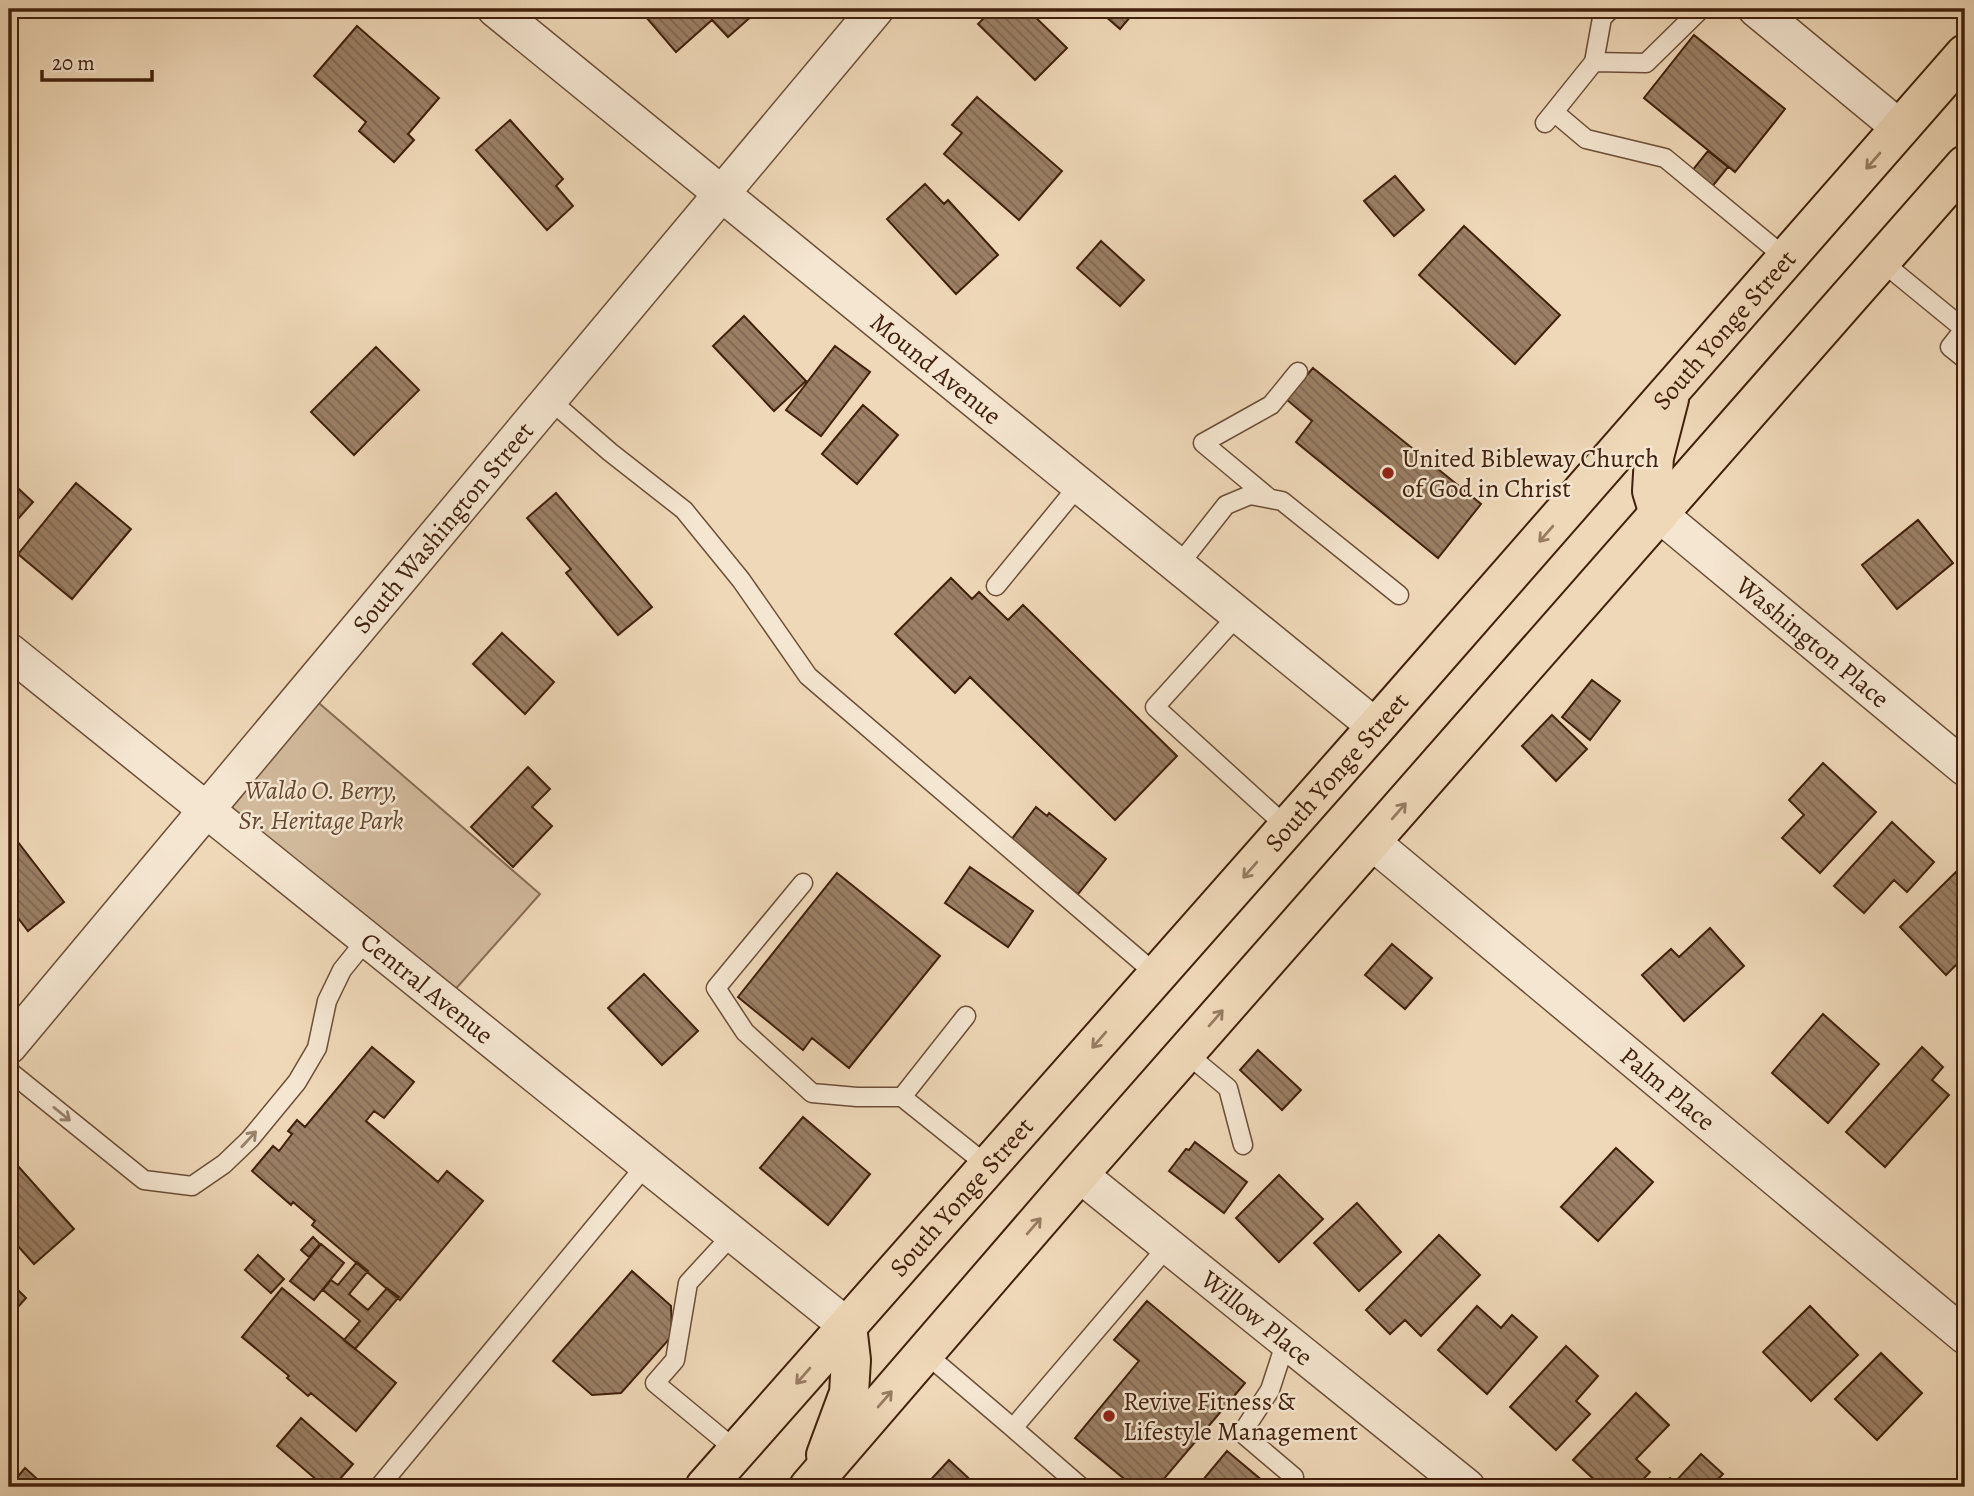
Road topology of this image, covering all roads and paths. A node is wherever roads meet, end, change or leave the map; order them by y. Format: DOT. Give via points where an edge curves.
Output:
graph roads {
  1 [pos="495,9"];
  2 [pos="876,9"];
  3 [pos="1611,9"];
  4 [pos="1701,9"];
  5 [pos="1756,9"];
  6 [pos="1965,54"];
  7 [pos="1594,62"];
  8 [pos="1901,129"];
  9 [pos="1965,165"];
  10 [pos="722,194"];
  11 [pos="1787,259"];
  12 [pos="1881,261"];
  13 [pos="1965,328"];
  14 [pos="1965,359"];
  15 [pos="1298,372"];
  16 [pos="1672,390"];
  17 [pos="550,400"];
  18 [pos="1079,485"];
  19 [pos="1269,498"];
  20 [pos="1659,514"];
  21 [pos="1178,566"];
  22 [pos="996,586"];
  23 [pos="1399,595"];
  24 [pos="1238,615"];
  25 [pos="9,651"];
  26 [pos="1376,727"];
  27 [pos="1965,768"];
  28 [pos="206,810"];
  29 [pos="1287,827"];
  30 [pos="1372,842"];
  31 [pos="803,883"];
  32 [pos="367,939"];
  33 [pos="1157,975"];
  34 [pos="967,1016"];
  35 [pos="9,1046"];
  36 [pos="1186,1053"];
  37 [pos="9,1071"];
  38 [pos="902,1097"];
  39 [pos="1242,1145"];
  40 [pos="646,1165"];
  41 [pos="988,1166"];
  42 [pos="1079,1174"];
  43 [pos="733,1234"];
  44 [pos="1168,1246"];
  45 [pos="847,1326"];
  46 [pos="1965,1336"];
  47 [pos="1286,1340"];
  48 [pos="925,1353"];
  49 [pos="1013,1428"];
  50 [pos="737,1451"];
  51 [pos="1294,1477"];
  52 [pos="813,1482"];
  53 [pos="379,1487"];
  54 [pos="705,1487"];
  55 [pos="1081,1487"];
  56 [pos="1467,1487"];
  1 -- 10 [label="street, Mound Avenue"];
  2 -- 10 [label="street, South Washington Street"];
  3 -- 7 [label="lane" via="1602,18"];
  4 -- 7 [label="lane" via="1646,63"];
  5 -- 8 [label="street"];
  6 -- 8 [label="main road, South Yonge Street"];
  7 -- 11 [label="lane" via="1550,117 1586,139 1665,158"];
  8 -- 11 [label="main road, South Yonge Street, one-way"];
  9 -- 12 [label="main road"];
  10 -- 17 [label="street, South Washington Street"];
  10 -- 18 [label="street, Mound Avenue"];
  11 -- 16 [label="main road, South Yonge Street"];
  12 -- 13 [label="lane"];
  12 -- 20 [label="main road"];
  13 -- 14 [label="lane" via="1950,347"];
  15 -- 19 [label="lane" via="1271,405 1203,443"];
  16 -- 20 [label="main road" via="1654,457 1652,491"];
  16 -- 26 [label="main road, South Yonge Street, one-way"];
  17 -- 28 [label="street, South Washington Street"];
  17 -- 33 [label="lane" via="684,510 741,580 808,676"];
  18 -- 21 [label="street, Mound Avenue"];
  18 -- 22 [label="lane"];
  19 -- 21 [label="lane" via="1250,495 1226,505"];
  19 -- 23 [label="lane" via="1282,500"];
  20 -- 27 [label="street, Washington Place"];
  30 -- 20 [label="main road, one-way"];
  21 -- 24 [label="street, Mound Avenue"];
  24 -- 26 [label="street, Mound Avenue"];
  24 -- 29 [label="lane" via="1155,706"];
  25 -- 28 [label="street, Central Avenue"];
  26 -- 29 [label="main road, South Yonge Street"];
  28 -- 32 [label="street, Central Avenue"];
  28 -- 35 [label="street, South Washington Street"];
  29 -- 33 [label="main road, South Yonge Street, one-way"];
  36 -- 30 [label="main road, one-way"];
  30 -- 46 [label="street, Palm Place"];
  31 -- 38 [label="lane" via="716,988 745,1032 812,1093"];
  37 -- 32 [label="lane, one-way" via="144,1180 192,1186 250,1139 297,1082 317,1048 327,1001 342,970"];
  32 -- 40 [label="street, Central Avenue"];
  33 -- 41 [label="main road, South Yonge Street, one-way"];
  34 -- 38 [label="lane"];
  36 -- 39 [label="lane" via="1228,1088"];
  36 -- 42 [label="main road"];
  38 -- 41 [label="lane"];
  40 -- 43 [label="street, Central Avenue"];
  40 -- 53 [label="lane"];
  41 -- 45 [label="main road, South Yonge Street"];
  42 -- 44 [label="street, Willow Place"];
  48 -- 42 [label="main road, one-way"];
  43 -- 45 [label="street, Central Avenue"];
  43 -- 50 [label="lane" via="688,1283 675,1360 655,1383"];
  44 -- 47 [label="street, Willow Place"];
  44 -- 49 [label="lane"];
  45 -- 50 [label="main road, South Yonge Street, one-way"];
  45 -- 52 [label="main road" via="849,1393"];
  47 -- 51 [label="lane" via="1270,1390 1242,1433"];
  47 -- 56 [label="street, Willow Place"];
  48 -- 49 [label="lane"];
  52 -- 48 [label="main road, one-way"];
  49 -- 55 [label="lane"];
  50 -- 54 [label="main road, South Yonge Street"];
}
